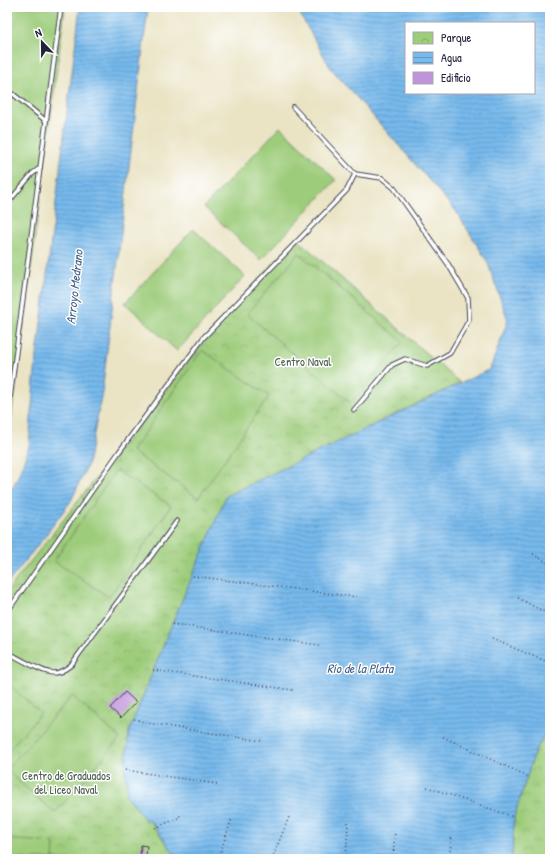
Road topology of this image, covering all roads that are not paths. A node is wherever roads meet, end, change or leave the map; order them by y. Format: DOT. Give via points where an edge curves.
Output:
graph roads {
  1 [pos="61,7"];
  2 [pos="7,89"];
  3 [pos="293,107"];
  4 [pos="46,121"];
  5 [pos="40,168"];
  6 [pos="355,174"];
  7 [pos="7,204"];
  8 [pos="354,410"];
  9 [pos="7,421"];
  10 [pos="177,521"];
  11 [pos="7,612"];
  12 [pos="7,652"];
  1 -- 4 [label="lane"];
  2 -- 4 [label="lane"];
  3 -- 6 [label="lane"];
  4 -- 5 [label="lane"];
  5 -- 7 [label="lane"];
  5 -- 9 [label="lane"];
  6 -- 8 [label="lane" via="382,178 394,188 448,264 468,298 469,320 450,353 427,366 405,359 392,365"];
  6 -- 11 [label="lane" via="347,190 204,337 119,452"];
  10 -- 12 [label="lane" via="71,665 53,673"];
}
